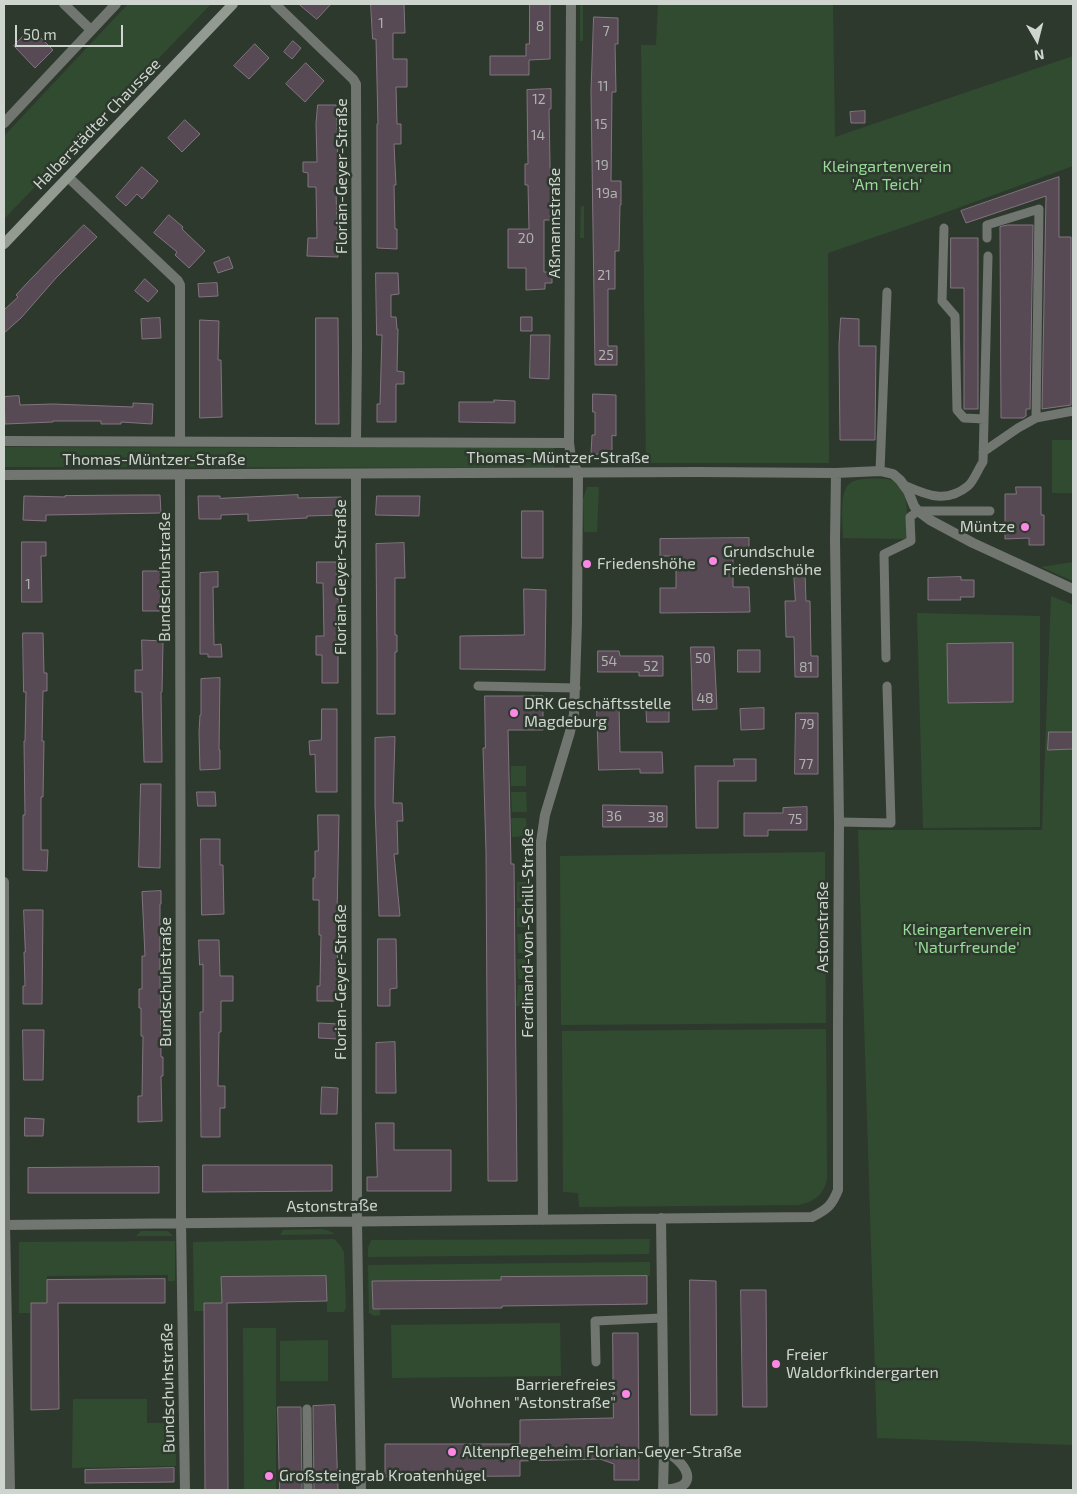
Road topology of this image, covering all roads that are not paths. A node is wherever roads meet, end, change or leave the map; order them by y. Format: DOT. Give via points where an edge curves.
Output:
graph roads {
  1 [pos="64,4"];
  2 [pos="116,4"];
  3 [pos="233,4"];
  4 [pos="275,4"];
  5 [pos="571,4"];
  6 [pos="91,30"];
  7 [pos="4,123"];
  8 [pos="68,176"];
  9 [pos="944,228"];
  10 [pos="987,238"];
  11 [pos="4,244"];
  12 [pos="988,256"];
  13 [pos="887,292"];
  14 [pos="1073,411"];
  15 [pos="1036,418"];
  16 [pos="984,419"];
  17 [pos="4,441"];
  18 [pos="180,441"];
  19 [pos="356,442"];
  20 [pos="569,443"];
  21 [pos="983,452"];
  22 [pos="880,471"];
  23 [pos="578,473"];
  24 [pos="836,473"];
  25 [pos="356,474"];
  26 [pos="4,475"];
  27 [pos="180,475"];
  28 [pos="904,485"];
  29 [pos="918,511"];
  30 [pos="990,511"];
  31 [pos="1073,589"];
  32 [pos="886,658"];
  33 [pos="478,686"];
  34 [pos="887,686"];
  35 [pos="576,688"];
  36 [pos="839,822"];
  37 [pos="4,882"];
  38 [pos="661,1218"];
  39 [pos="544,1220"];
  40 [pos="357,1221"];
  41 [pos="181,1223"];
  42 [pos="4,1225"];
  43 [pos="662,1318"];
  44 [pos="5,1320"];
  45 [pos="596,1362"];
  46 [pos="307,1409"];
  47 [pos="664,1452"];
  48 [pos="8,1490"];
  49 [pos="185,1490"];
  50 [pos="308,1490"];
  51 [pos="361,1490"];
  52 [pos="663,1490"];
  1 -- 6 [label="street"];
  2 -- 6 [label="street"];
  3 -- 8 [label="main road, Halberstädter Chaussee"];
  4 -- 19 [label="street, Florian-Geyer-Straße" via="356,84"];
  5 -- 20 [label="street, Aßmannstraße"];
  6 -- 7 [label="street"];
  8 -- 11 [label="main road, Halberstädter Chaussee"];
  8 -- 18 [label="street" via="178,280"];
  9 -- 16 [label="lane" via="942,301 955,316 957,410 964,418"];
  10 -- 15 [label="lane" via="987,225 1039,209"];
  12 -- 16 [label="lane"];
  13 -- 22 [label="lane"];
  14 -- 15 [label="lane"];
  15 -- 21 [label="lane"];
  16 -- 21 [label="lane"];
  17 -- 18 [label="street, Thomas-Müntzer-Straße"];
  18 -- 19 [label="street, Thomas-Müntzer-Straße"];
  19 -- 20 [label="street, Thomas-Müntzer-Straße"];
  20 -- 23 [label="street, Ferdinand-von-Schill-Straße"];
  21 -- 28 [label="lane" via="983,462 969,485 950,496 928,496"];
  22 -- 24 [label="street, Thomas-Müntzer-Straße"];
  22 -- 28 [label="street" via="893,474"];
  23 -- 24 [label="street, Thomas-Müntzer-Straße"];
  23 -- 25 [label="street, Thomas-Müntzer-Straße"];
  23 -- 35 [label="street, Ferdinand-von-Schill-Straße"];
  24 -- 36 [label="street, Astonstraße"];
  25 -- 27 [label="street, Thomas-Müntzer-Straße"];
  25 -- 40 [label="street, Florian-Geyer-Straße"];
  26 -- 27 [label="street, Thomas-Müntzer-Straße"];
  27 -- 41 [label="street, Bundschuhstraße"];
  28 -- 29 [label="street"];
  29 -- 30 [label="lane"];
  29 -- 31 [label="street" via="951,532"];
  29 -- 32 [label="lane" via="910,517 911,541 884,554"];
  33 -- 35 [label="lane"];
  34 -- 36 [label="lane" via="891,823"];
  35 -- 39 [label="street, Ferdinand-von-Schill-Straße" via="570,732 545,814 541,842"];
  36 -- 38 [label="street, Astonstraße" via="838,1190 833,1203 812,1217"];
  37 -- 42 [label="street"];
  38 -- 39 [label="street, Astonstraße"];
  38 -- 43 [label="street"];
  39 -- 40 [label="street, Astonstraße"];
  40 -- 41 [label="street, Astonstraße"];
  40 -- 51 [label="street, Florian-Geyer-Straße"];
  41 -- 42 [label="street, Astonstraße"];
  41 -- 49 [label="street, Bundschuhstraße"];
  42 -- 44 [label="street"];
  43 -- 45 [label="lane" via="595,1321"];
  43 -- 47 [label="street"];
  44 -- 48 [label="street"];
  46 -- 50 [label="lane"];
  47 -- 52 [label="street"];
  47 -- 52 [label="street" via="679,1461 687,1477 681,1486"];
}
